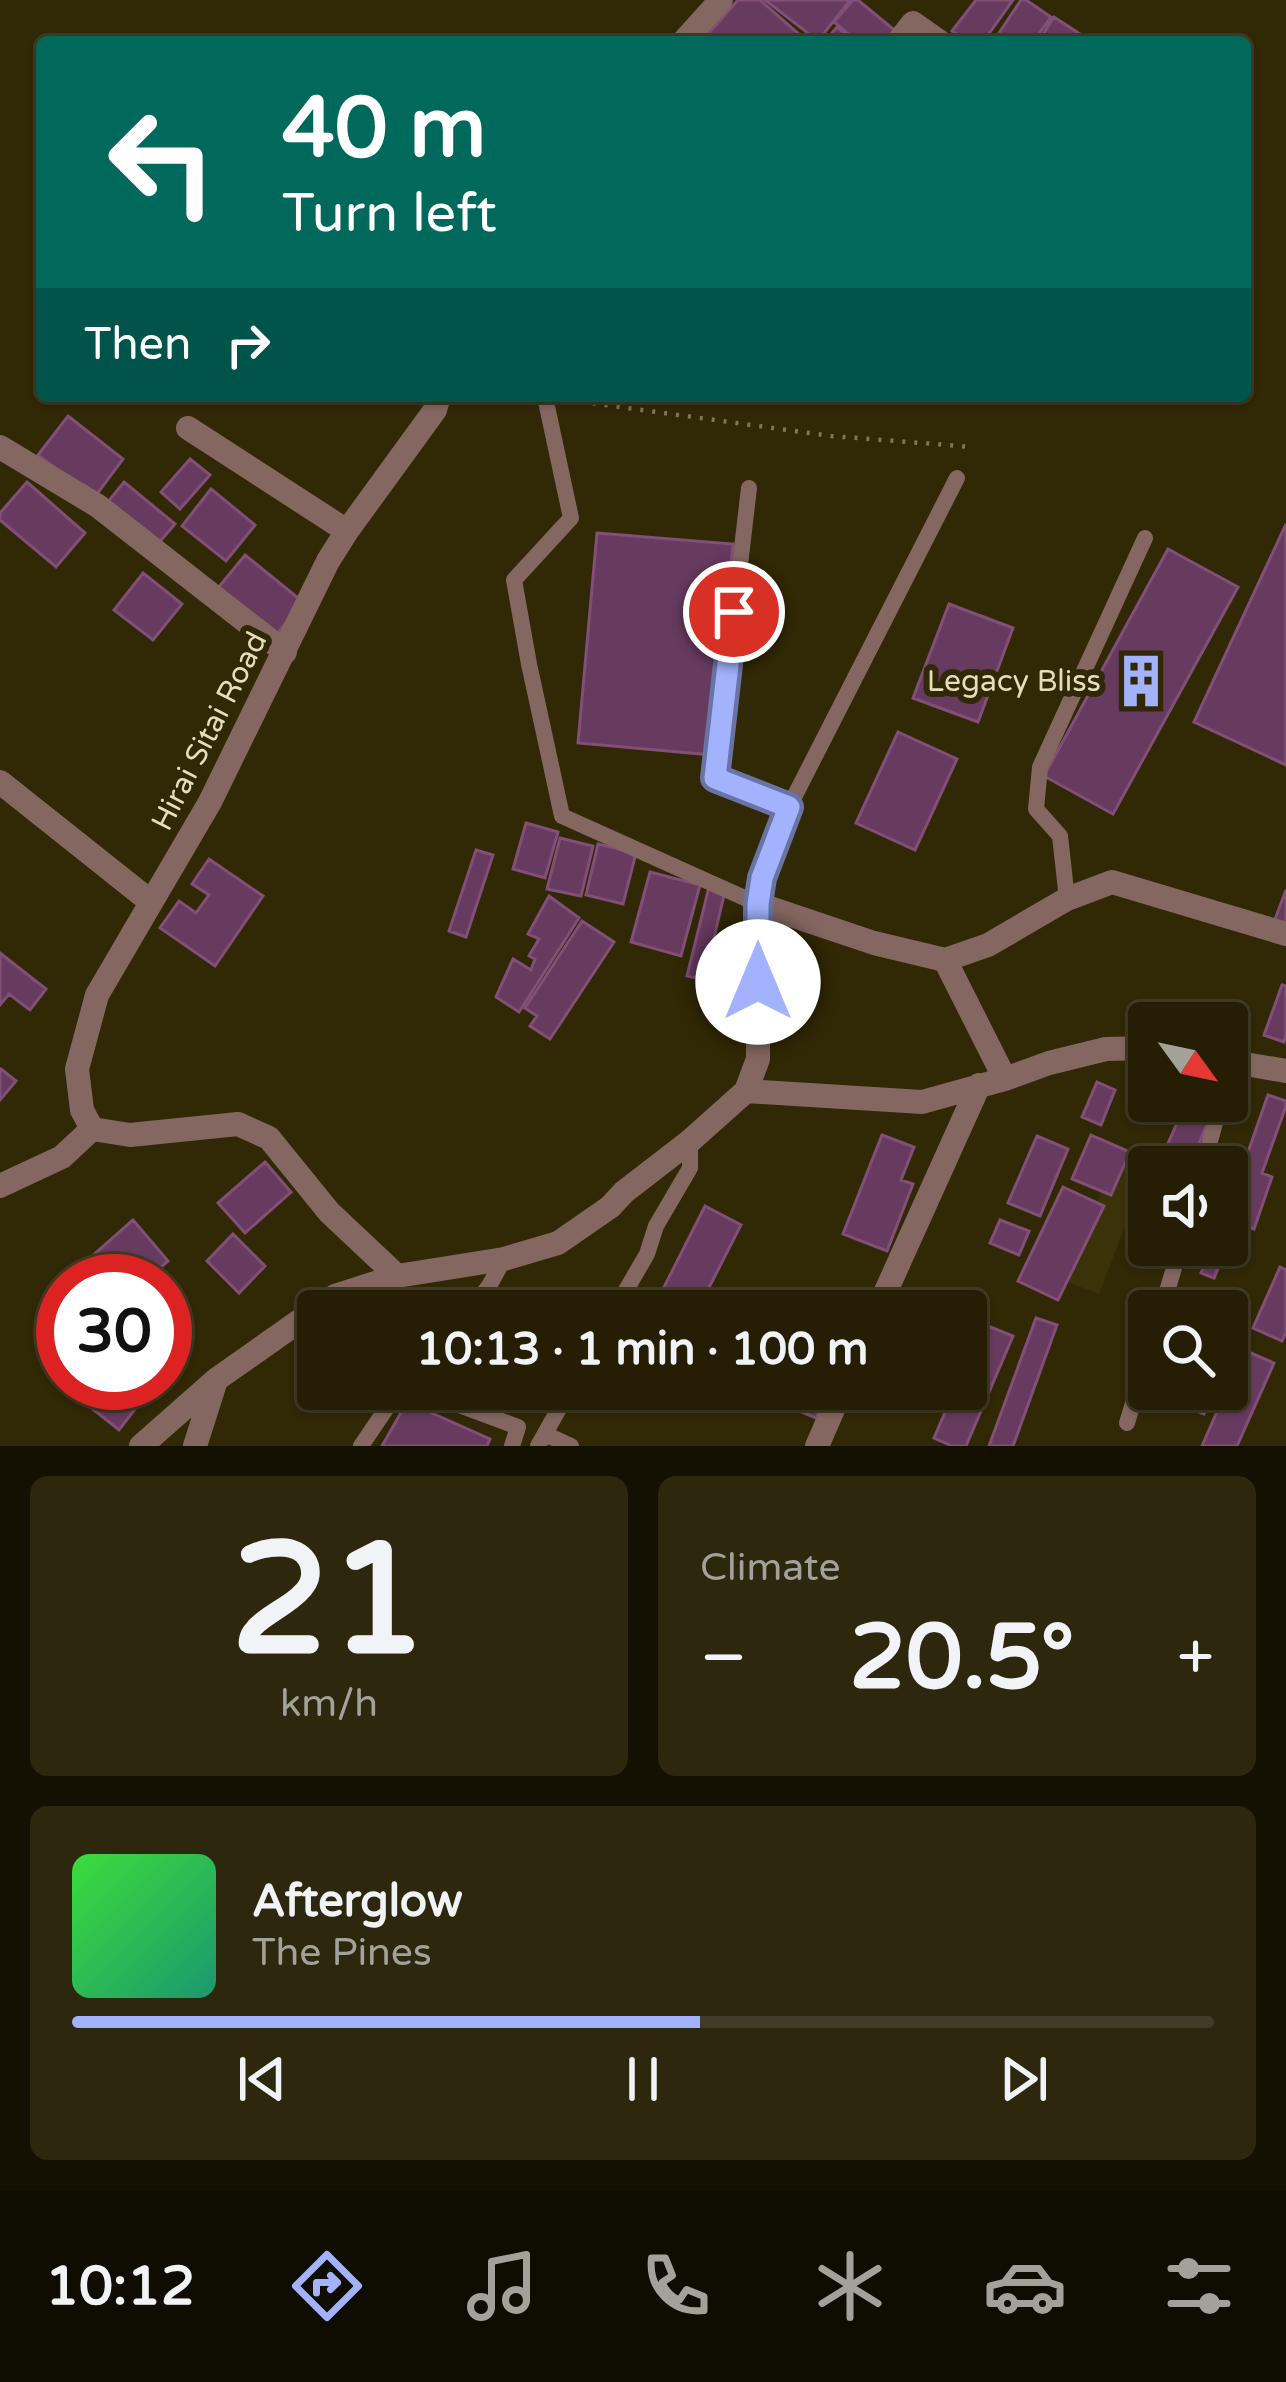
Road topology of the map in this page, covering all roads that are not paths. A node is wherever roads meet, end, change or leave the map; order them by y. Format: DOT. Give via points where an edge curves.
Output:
graph roads {
  1 [pos="721,0"];
  2 [pos="688,36"];
  3 [pos="903,36"];
  4 [pos="931,36"];
  5 [pos="437,402"];
  6 [pos="546,402"];
  7 [pos="188,428"];
  8 [pos="0,447"];
  9 [pos="957,478"];
  10 [pos="749,488"];
  11 [pos="347,531"];
  12 [pos="1145,538"];
  13 [pos="285,652"];
  14 [pos="0,782"];
  15 [pos="789,807"];
  16 [pos="1066,898"];
  17 [pos="151,902"];
  18 [pos="758,904"];
  19 [pos="1286,934"];
  20 [pos="945,960"];
  21 [pos="1128,1048"];
  22 [pos="1248,1069"];
  23 [pos="1286,1071"];
  24 [pos="1005,1079"];
  25 [pos="979,1085"];
  26 [pos="746,1090"];
  27 [pos="87,1120"];
  28 [pos="690,1141"];
  29 [pos="0,1186"];
  30 [pos="504,1259"];
  31 [pos="397,1276"];
  32 [pos="486,1290"];
  33 [pos="626,1290"];
  34 [pos="887,1290"];
  35 [pos="217,1379"];
  36 [pos="385,1410"];
  37 [pos="473,1410"];
  38 [pos="558,1410"];
  39 [pos="833,1410"];
  40 [pos="1131,1410"];
  41 [pos="1127,1423"];
  42 [pos="542,1440"];
  43 [pos="141,1446"];
  44 [pos="195,1446"];
  45 [pos="361,1446"];
  46 [pos="512,1446"];
  47 [pos="571,1446"];
  48 [pos="817,1446"];
  1 -- 2 [label="street"];
  3 -- 4 [label="street" via="913,23"];
  5 -- 11 [label="street, Hirai Sitai Road"];
  6 -- 18 [label="lane" via="571,518 514,580 562,816"];
  7 -- 11 [label="street"];
  8 -- 13 [label="street" via="98,506"];
  9 -- 15 [label="lane"];
  10 -- 15 [label="lane" via="715,778"];
  11 -- 13 [label="street, Hirai Sitai Road"];
  12 -- 16 [label="lane" via="1040,767 1036,809 1060,836"];
  13 -- 17 [label="street, Hirai Sitai Road"];
  14 -- 17 [label="street"];
  15 -- 18 [label="lane"];
  16 -- 19 [label="street" via="1112,882"];
  16 -- 20 [label="street" via="988,945"];
  17 -- 27 [label="street, Hirai Sitai Road" via="98,994 77,1069"];
  18 -- 20 [label="street"];
  18 -- 26 [label="street" via="758,1059"];
  20 -- 24 [label="street"];
  21 -- 24 [label="street"];
  22 -- 23 [label="street"];
  24 -- 25 [label="street"];
  25 -- 26 [label="street" via="922,1102"];
  25 -- 34 [label="street"];
  26 -- 28 [label="street"];
  27 -- 29 [label="street" via="62,1157"];
  27 -- 31 [label="street" via="130,1135 238,1124 269,1138 329,1212"];
  28 -- 30 [label="street" via="558,1243"];
  28 -- 33 [label="lane" via="690,1168"];
  30 -- 31 [label="street"];
  30 -- 32 [label="lane"];
  31 -- 35 [label="street" via="335,1296"];
  35 -- 43 [label="street"];
  35 -- 44 [label="street"];
  36 -- 45 [label="lane"];
  37 -- 46 [label="lane" via="518,1426"];
  38 -- 42 [label="lane"];
  39 -- 48 [label="street"];
  40 -- 41 [label="lane"];
  42 -- 47 [label="lane"];
}
